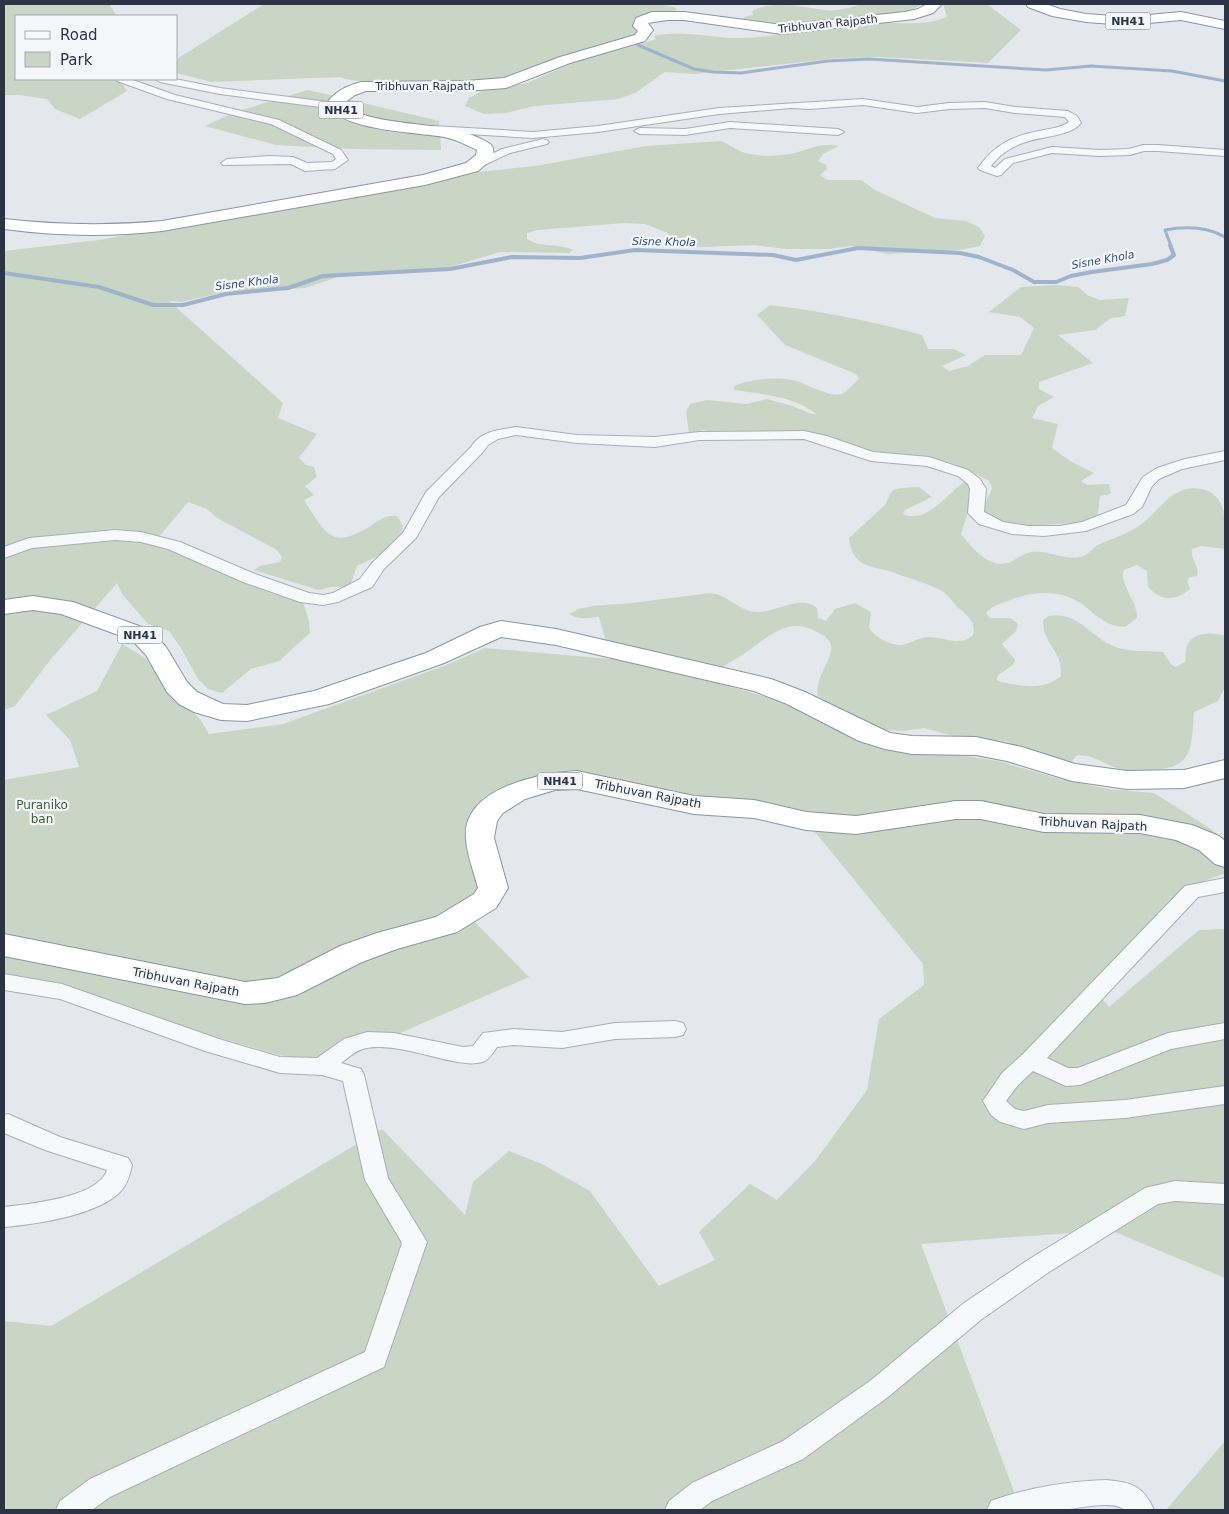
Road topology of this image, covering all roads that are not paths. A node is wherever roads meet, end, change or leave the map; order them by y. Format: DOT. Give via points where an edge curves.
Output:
graph roads {
  1 [pos="935,4"];
  2 [pos="1032,4"];
  3 [pos="1225,25"];
  4 [pos="123,80"];
  5 [pos="165,80"];
  6 [pos="336,106"];
  7 [pos="434,129"];
  8 [pos="601,131"];
  9 [pos="838,132"];
  10 [pos="1225,144"];
  11 [pos="1143,148"];
  12 [pos="1225,153"];
  13 [pos="227,163"];
  14 [pos="478,164"];
  15 [pos="4,224"];
  16 [pos="1225,456"];
  17 [pos="4,553"];
  18 [pos="4,607"];
  19 [pos="1225,769"];
  20 [pos="1225,857"];
  21 [pos="1225,885"];
  22 [pos="4,945"];
  23 [pos="4,982"];
  24 [pos="675,1029"];
  25 [pos="1225,1031"];
  26 [pos="1031,1060"];
  27 [pos="322,1067"];
  28 [pos="1225,1095"];
  29 [pos="4,1124"];
  30 [pos="1225,1194"];
  31 [pos="4,1217"];
  32 [pos="70,1510"];
  33 [pos="679,1510"];
  34 [pos="1001,1510"];
  35 [pos="1140,1510"];
  1 -- 6 [label="highway, Tribhuvan Rajpath / NH41" via="912,14 787,29 748,27 670,15 650,17 640,22 646,30 640,38 565,60 513,82 466,86 366,86 347,92"];
  2 -- 3 [label="highway, NH41" via="1086,18 1126,21 1181,16"];
  4 -- 13 [label="street" via="171,96 275,122 337,152 342,160 334,165 305,167 293,161"];
  5 -- 6 [label="street"];
  6 -- 7 [label="highway, NH41" via="374,122"];
  7 -- 8 [label="street" via="532,135"];
  7 -- 14 [label="highway, NH41" via="462,136 485,148 485,155"];
  8 -- 9 [label="street" via="685,132 730,126"];
  8 -- 11 [label="street" via="707,112 791,105 862,102 918,110 984,105 1068,114 1075,123 1001,147 984,168 991,171 997,172 1003,164 1020,157 1052,150 1100,153"];
  8 -- 14 [label="street" via="519,147"];
  10 -- 11 [label="street" via="1161,144"];
  11 -- 12 [label="street"];
  14 -- 15 [label="highway" via="400,185 162,226 84,230"];
  16 -- 17 [label="street" via="1163,470 1144,483 1137,503 1131,509 1087,526 1064,530 1013,530 988,523 976,514 978,489 975,482 963,473 929,462 871,456 814,437 790,434 707,436 674,442 646,442 577,439 510,431 482,442 432,495 410,535 378,566 366,583 338,597 323,600 306,598 249,578 174,545 141,537 115,535 29,543"];
  18 -- 19 [label="highway, NH41" via="33,603 64,607 141,635 157,652 176,686 188,698 221,712 246,714 320,698 435,658 501,629 556,637 762,685 885,741 976,746 1012,753 1072,772 1127,780 1184,779"];
  20 -- 22 [label="highway, Tribhuvan Rajpath / NH41" via="1209,843 1191,836 1140,824 1044,823 981,810 956,810 856,825 806,821 754,809 694,805 577,780 555,781 515,794 493,806 483,820 480,838 493,888 485,901 446,925 351,954 286,987 245,994"];
  21 -- 26 [label="street" via="1192,891"];
  23 -- 27 [label="street" via="62,992 280,1065"];
  24 -- 27 [label="street" via="615,1031 562,1040 513,1036 491,1039 479,1054 463,1055 373,1038 346,1048"];
  25 -- 26 [label="street" via="1168,1040 1080,1076 1066,1076"];
  26 -- 28 [label="street" via="1010,1079 994,1101 1008,1116 1024,1120 1048,1114 1124,1109"];
  27 -- 32 [label="street" via="353,1075 377,1180 415,1242 375,1359 100,1488"];
  29 -- 31 [label="street" via="53,1144 120,1164 118,1176 104,1190 86,1200 41,1213"];
  30 -- 33 [label="street" via="1175,1191 1153,1195 1132,1207 973,1311 879,1389 793,1450 702,1492"];
  34 -- 35 [label="street" via="1083,1494 1122,1494 1137,1502"];
}
